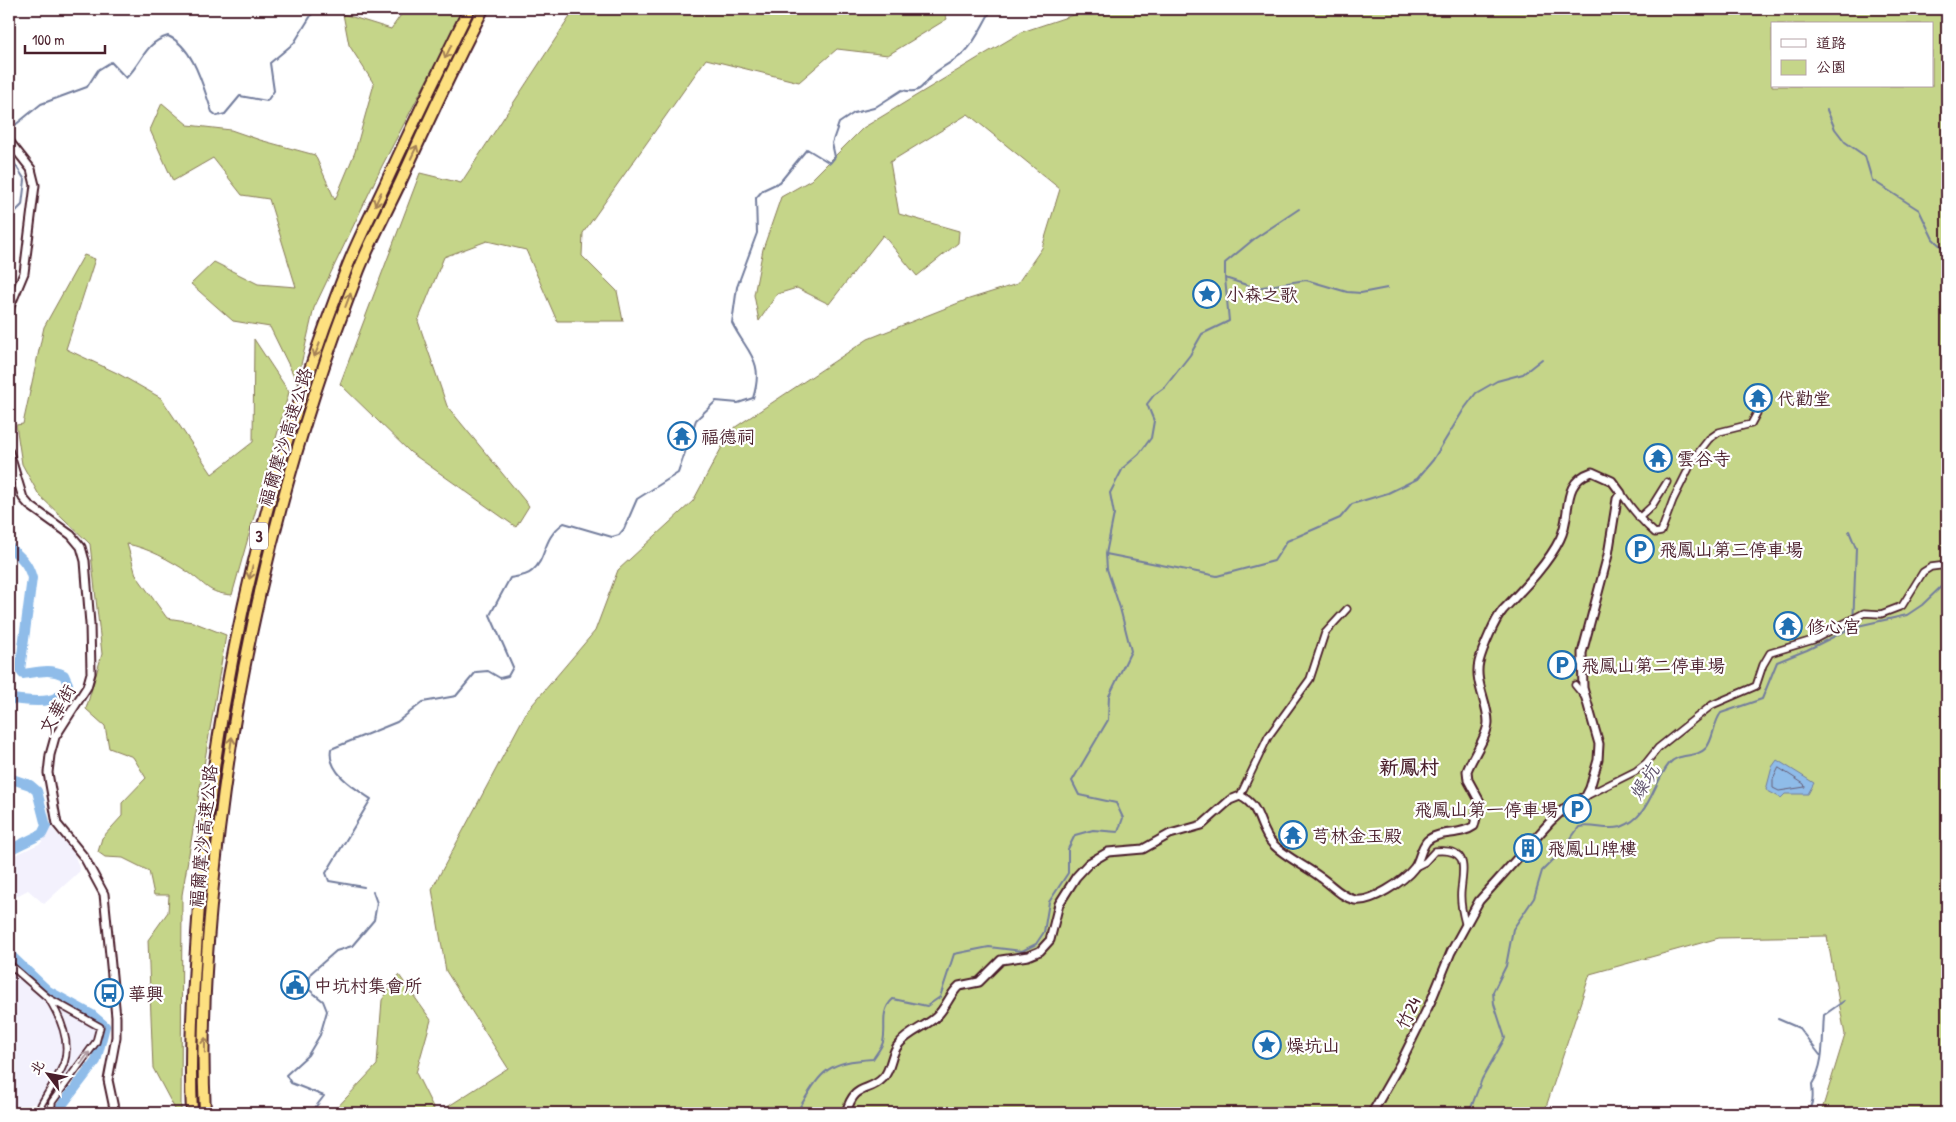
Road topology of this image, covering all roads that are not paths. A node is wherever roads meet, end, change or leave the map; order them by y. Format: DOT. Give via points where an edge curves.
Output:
graph roads {
  1 [pos="469,9"];
  2 [pos="483,9"];
  3 [pos="9,141"];
  4 [pos="9,308"];
  5 [pos="1757,413"];
  6 [pos="9,452"];
  7 [pos="1667,482"];
  8 [pos="1621,493"];
  9 [pos="1639,518"];
  10 [pos="1947,565"];
  11 [pos="1347,609"];
  12 [pos="1575,685"];
  13 [pos="1586,700"];
  14 [pos="1240,796"];
  15 [pos="1586,796"];
  16 [pos="1415,867"];
  17 [pos="1465,923"];
  18 [pos="9,964"];
  19 [pos="48,998"];
  20 [pos="43,1113"];
  21 [pos="51,1113"];
  22 [pos="115,1113"];
  23 [pos="192,1113"];
  24 [pos="205,1113"];
  25 [pos="846,1113"];
  26 [pos="1372,1113"];
  1 -- 23 [label="highway, 福爾摩沙高速公路 / 3, one-way" via="349,264 305,381 267,504 227,679 211,781 200,877"];
  24 -- 2 [label="highway, 福爾摩沙高速公路 / 3, one-way" via="206,982 213,878 225,781 240,682 280,508 318,384 361,267"];
  3 -- 4 [label="street" via="31,169 35,185 24,273"];
  5 -- 9 [label="street" via="1751,424 1719,432 1700,449 1673,500 1661,532 1655,533"];
  6 -- 22 [label="street, 文華街" via="23,498 71,535 81,547 85,561 91,673 87,687 55,737 48,773 57,824 88,862 104,894 116,1017 116,1037 108,1080"];
  7 -- 9 [label="street" via="1652,506"];
  8 -- 9 [label="street"];
  8 -- 13 [label="street" via="1582,653"];
  8 -- 16 [label="street" via="1612,481 1592,472 1575,483 1570,490 1567,523 1554,550 1499,617 1479,663 1478,675 1488,721 1467,772 1480,802 1474,826 1428,841"];
  10 -- 15 [label="street" via="1922,572 1902,606 1881,614 1864,613 1813,640 1770,653 1756,686 1712,706 1658,748 1636,771"];
  11 -- 14 [label="street" via="1325,633 1310,679 1268,737"];
  12 -- 13 [label="street"];
  13 -- 15 [label="street" via="1599,744"];
  14 -- 16 [label="street" via="1253,804 1263,830 1280,851 1356,900 1384,892"];
  14 -- 25 [label="street" via="1230,800 1202,825 1170,834 1143,849 1108,852 1089,862 1059,904 1050,940 1040,951 1001,960 979,982 959,986 936,1017 900,1042 882,1080 853,1096"];
  15 -- 17 [label="street, 竹24" via="1565,808 1550,822 1479,901"];
  16 -- 17 [label="street" via="1435,851 1453,852 1460,858 1464,868 1460,890"];
  17 -- 26 [label="street, 竹24 / 竹24" via="1432,1001"];
  18 -- 19 [label="street"];
  19 -- 20 [label="street" via="59,1016 66,1050 64,1064 41,1105"];
  21 -- 19 [label="street, one-way" via="52,1102 101,1032 96,1023"];
}
